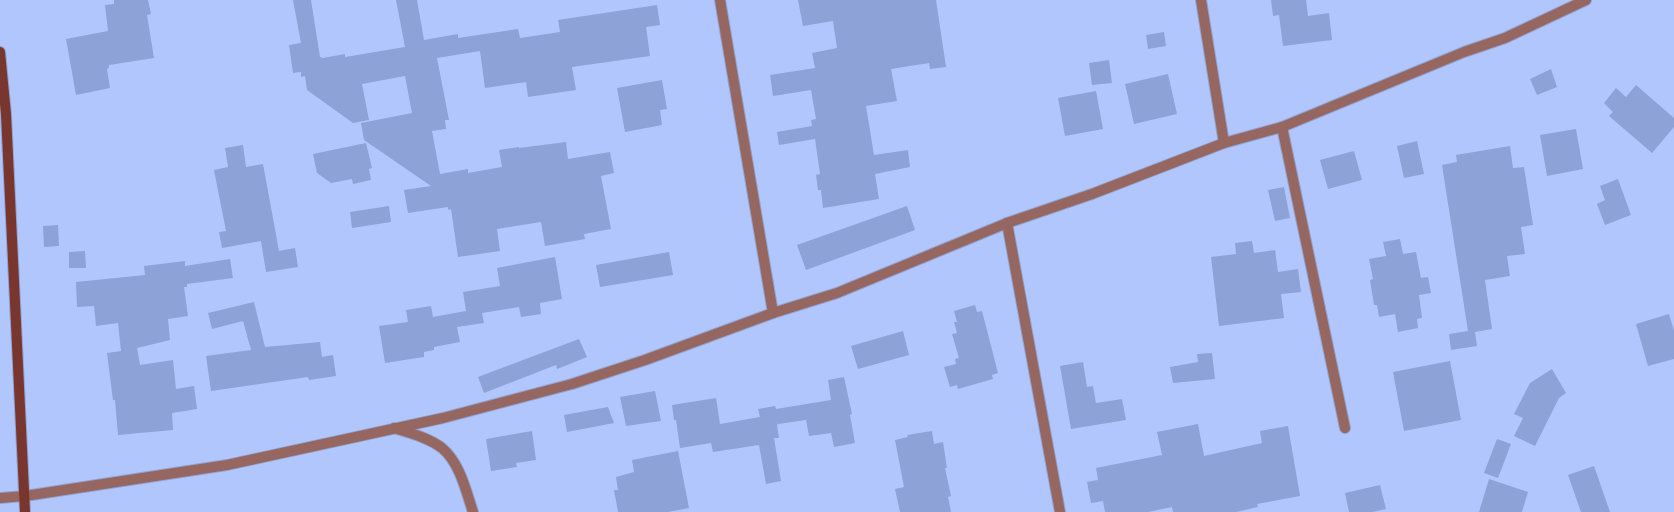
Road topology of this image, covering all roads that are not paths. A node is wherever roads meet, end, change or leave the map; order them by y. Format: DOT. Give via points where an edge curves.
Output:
graph roads {
  1 [pos="720,0"];
  2 [pos="1201,0"];
  3 [pos="1586,0"];
  4 [pos="0,52"];
  5 [pos="1282,127"];
  6 [pos="1224,143"];
  7 [pos="1007,223"];
  8 [pos="773,313"];
  9 [pos="394,428"];
  10 [pos="1345,428"];
  11 [pos="25,496"];
  12 [pos="0,498"];
  13 [pos="25,512"];
  14 [pos="473,512"];
  15 [pos="1060,512"];
  1 -- 8 [label="street"];
  2 -- 6 [label="street"];
  3 -- 5 [label="street" via="1505,38"];
  4 -- 11 [label="main road" via="6,114"];
  5 -- 6 [label="street"];
  5 -- 10 [label="street"];
  6 -- 7 [label="street"];
  7 -- 8 [label="street" via="837,293"];
  7 -- 15 [label="street"];
  8 -- 9 [label="street" via="572,384 478,410"];
  9 -- 11 [label="street" via="227,465"];
  9 -- 14 [label="street" via="442,448 452,460"];
  11 -- 12 [label="street"];
  11 -- 13 [label="main road"];
}
